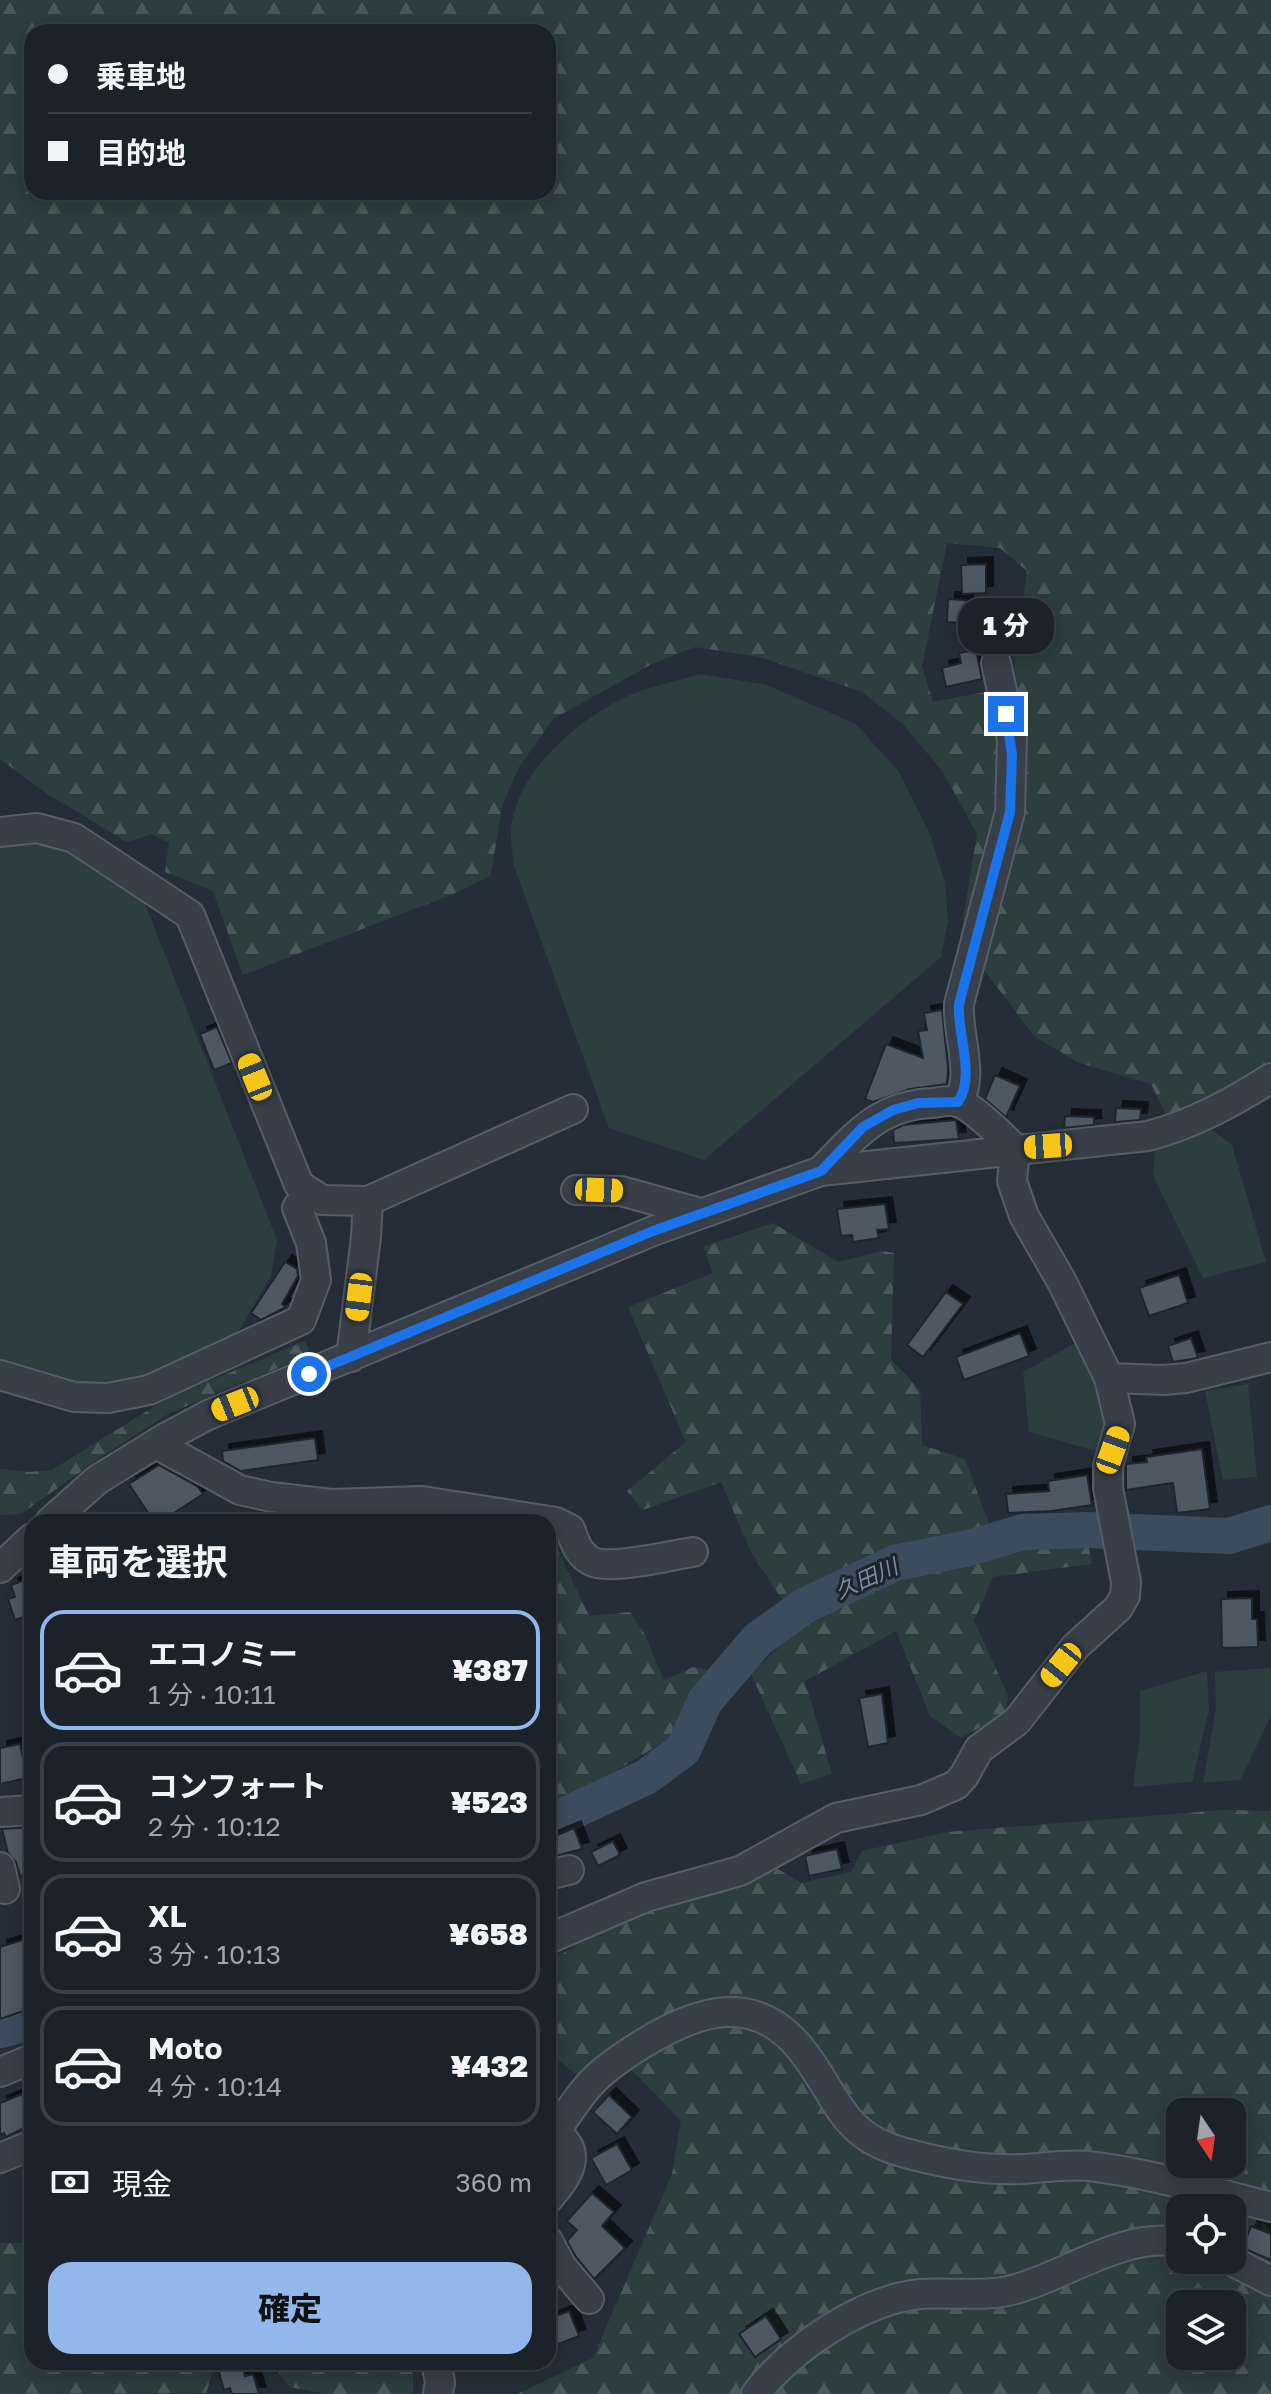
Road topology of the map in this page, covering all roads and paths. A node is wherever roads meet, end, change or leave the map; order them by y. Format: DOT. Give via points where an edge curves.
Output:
graph roads {
  1 [pos="996,663"];
  2 [pos="0,832"];
  3 [pos="1271,1078"];
  4 [pos="958,1102"];
  5 [pos="573,1109"];
  6 [pos="1015,1149"];
  7 [pos="821,1171"];
  8 [pos="576,1190"];
  9 [pos="309,1192"];
  10 [pos="368,1201"];
  11 [pos="700,1213"];
  12 [pos="351,1357"];
  13 [pos="1271,1357"];
  14 [pos="0,1375"];
  15 [pos="1109,1378"];
  16 [pos="156,1444"];
  17 [pos="59,1514"];
  18 [pos="505,1514"];
  19 [pos="556,1522"];
  20 [pos="24,1546"];
  21 [pos="693,1552"];
  22 [pos="0,1568"];
  23 [pos="24,1810"];
  24 [pos="0,1812"];
  25 [pos="556,1936"];
  26 [pos="24,2062"];
  27 [pos="0,2072"];
  28 [pos="556,2132"];
  29 [pos="556,2138"];
  30 [pos="24,2148"];
  31 [pos="0,2158"];
  32 [pos="556,2188"];
  33 [pos="1271,2207"];
  34 [pos="1166,2242"];
  35 [pos="556,2256"];
  36 [pos="1246,2268"];
  37 [pos="1271,2281"];
  38 [pos="589,2299"];
  39 [pos="438,2370"];
  40 [pos="438,2394"];
  41 [pos="756,2394"];
  1 -- 4 [label="street" via="1012,739 1010,812 959,1004 966,1077"];
  2 -- 9 [label="street" via="37,828 74,838 190,915 299,1185"];
  3 -- 6 [label="street" via="1176,1129"];
  4 -- 6 [label="street"];
  4 -- 7 [label="street" via="893,1110 863,1127"];
  5 -- 10 [label="street"];
  6 -- 7 [label="street"];
  6 -- 15 [label="street" via="1012,1181 1024,1216"];
  7 -- 11 [label="street"];
  8 -- 11 [label="street" via="621,1191"];
  9 -- 10 [label="street" via="322,1200"];
  9 -- 14 [label="street" via="297,1208 311,1243 316,1280 301,1320 149,1390 108,1398 74,1397"];
  10 -- 12 [label="street" via="380,1240"];
  11 -- 12 [label="street"];
  12 -- 16 [label="street" via="208,1415"];
  13 -- 15 [label="street" via="1186,1378"];
  15 -- 25 [label="street" via="1120,1424 1107,1478 1125,1596 1075,1647 1017,1721 979,1749 956,1785 921,1800 836,1818 740,1871 646,1897"];
  16 -- 17 [label="street" via="97,1480"];
  16 -- 18 [label="street" via="240,1490 261,1495 331,1504 422,1501"];
  19 -- 21 [label="street" via="570,1529 578,1551 593,1562"];
  20 -- 22 [label="street"];
  23 -- 24 [label="street"];
  26 -- 27 [label="street"];
  28 -- 33 [label="street" via="595,2079 629,2053 698,2017 736,2011 769,2020 785,2031 846,2120 878,2144 980,2168 1084,2166 1130,2172"];
  29 -- 32 [label="street" via="566,2140 572,2158"];
  30 -- 31 [label="street"];
  34 -- 41 [label="street" via="1120,2246 1009,2291 916,2295 867,2309 780,2366"];
  35 -- 38 [label="street"];
  36 -- 37 [label="street"];
  39 -- 40 [label="street"];
}
